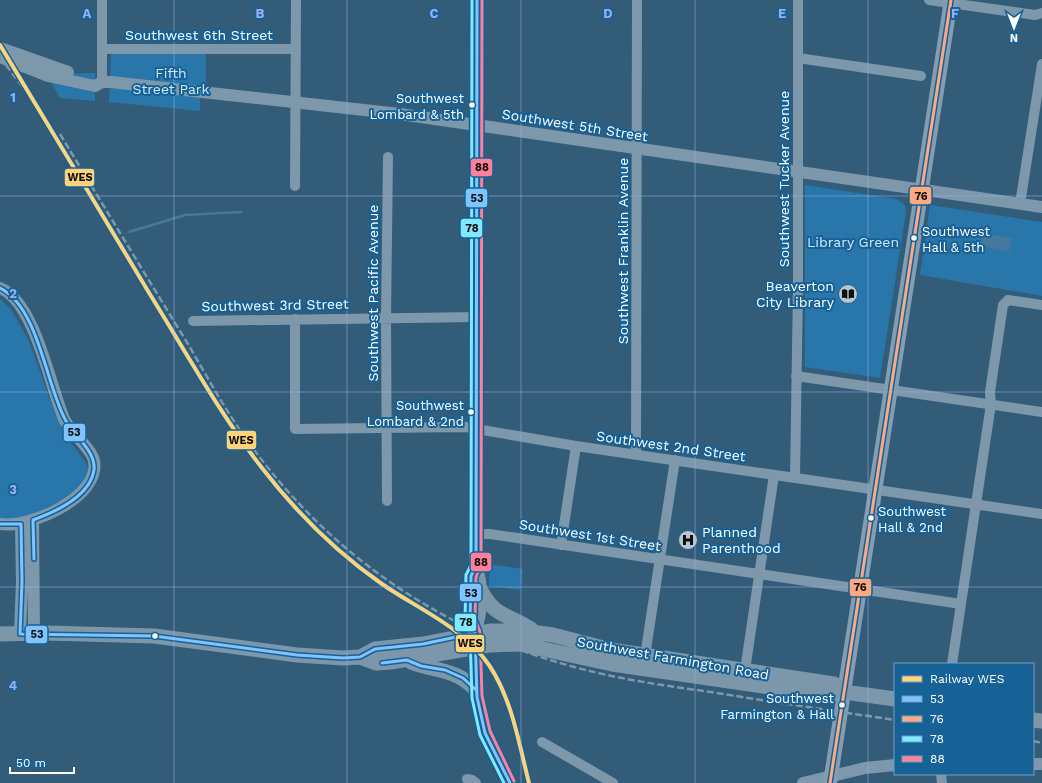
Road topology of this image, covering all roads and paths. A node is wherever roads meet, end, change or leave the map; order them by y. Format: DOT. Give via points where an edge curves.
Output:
graph roads {
  1 [pos="102,0"];
  2 [pos="296,0"];
  3 [pos="477,0"];
  4 [pos="637,0"];
  5 [pos="798,0"];
  6 [pos="929,0"];
  7 [pos="951,2"];
  8 [pos="1042,13"];
  9 [pos="0,48"];
  10 [pos="102,49"];
  11 [pos="296,49"];
  12 [pos="0,57"];
  13 [pos="798,58"];
  14 [pos="1042,64"];
  15 [pos="921,76"];
  16 [pos="102,82"];
  17 [pos="296,102"];
  18 [pos="1039,108"];
  19 [pos="477,125"];
  20 [pos="638,150"];
  21 [pos="388,157"];
  22 [pos="798,172"];
  23 [pos="295,186"];
  24 [pos="923,190"];
  25 [pos="1020,204"];
  26 [pos="1042,207"];
  27 [pos="0,288"];
  28 [pos="1042,305"];
  29 [pos="386,317"];
  30 [pos="477,317"];
  31 [pos="295,319"];
  32 [pos="193,321"];
  33 [pos="796,376"];
  34 [pos="891,390"];
  35 [pos="991,404"];
  36 [pos="1042,412"];
  37 [pos="387,427"];
  38 [pos="477,429"];
  39 [pos="576,446"];
  40 [pos="636,455"];
  41 [pos="675,460"];
  42 [pos="774,475"];
  43 [pos="795,478"];
  44 [pos="876,490"];
  45 [pos="387,501"];
  46 [pos="975,504"];
  47 [pos="1042,514"];
  48 [pos="33,520"];
  49 [pos="0,524"];
  50 [pos="21,524"];
  51 [pos="476,534"];
  52 [pos="561,545"];
  53 [pos="660,560"];
  54 [pos="476,566"];
  55 [pos="759,575"];
  56 [pos="480,589"];
  57 [pos="859,589"];
  58 [pos="961,604"];
  59 [pos="537,632"];
  60 [pos="0,634"];
  61 [pos="27,634"];
  62 [pos="476,640"];
  63 [pos="645,656"];
  64 [pos="360,657"];
  65 [pos="407,660"];
  66 [pos="952,663"];
  67 [pos="743,677"];
  68 [pos="476,690"];
  69 [pos="844,692"];
  70 [pos="894,699"];
  71 [pos="542,742"];
  72 [pos="894,765"];
  73 [pos="830,780"];
  74 [pos="510,783"];
  75 [pos="613,783"];
  76 [pos="803,783"];
  1 -- 10 [label="street"];
  2 -- 11 [label="street"];
  3 -- 19 [label="street"];
  4 -- 20 [label="street, Southwest Franklin Avenue"];
  5 -- 13 [label="street, Southwest Tucker Avenue"];
  6 -- 7 [label="street"];
  7 -- 8 [label="street" via="1035,15"];
  7 -- 24 [label="main road"];
  9 -- 16 [label="street, Southwest 5th Street" via="51,68 96,78"];
  10 -- 11 [label="street, Southwest 6th Street"];
  10 -- 16 [label="street"];
  11 -- 17 [label="street"];
  12 -- 16 [label="street, Southwest 5th Street" via="55,77 95,86"];
  13 -- 15 [label="street"];
  13 -- 22 [label="street, Southwest Tucker Avenue"];
  14 -- 18 [label="street"];
  16 -- 17 [label="street, Southwest 5th Street"];
  17 -- 19 [label="street, Southwest 5th Street"];
  17 -- 23 [label="street"];
  18 -- 25 [label="street"];
  19 -- 20 [label="street, Southwest 5th Street"];
  19 -- 30 [label="street"];
  20 -- 22 [label="street, Southwest 5th Street"];
  20 -- 40 [label="street, Southwest Franklin Avenue"];
  21 -- 29 [label="street, Southwest Pacific Avenue"];
  22 -- 24 [label="street, Southwest 5th Street"];
  22 -- 33 [label="street, Southwest Tucker Avenue"];
  24 -- 25 [label="street, Southwest 5th Street"];
  24 -- 34 [label="main road"];
  25 -- 26 [label="street, Southwest 5th Street"];
  27 -- 48 [label="street" via="12,296 26,317 38,340 64,418 94,461 91,480 77,495 55,511"];
  28 -- 35 [label="street" via="1008,300 1003,304 990,392"];
  29 -- 30 [label="street, Southwest 3rd Street"];
  29 -- 31 [label="street, Southwest 3rd Street"];
  29 -- 37 [label="street, Southwest Pacific Avenue"];
  30 -- 38 [label="street"];
  31 -- 32 [label="street, Southwest 3rd Street"];
  31 -- 37 [label="street, Southwest 2nd Street" via="295,429"];
  33 -- 34 [label="street"];
  33 -- 43 [label="street, Southwest Tucker Avenue"];
  34 -- 35 [label="street"];
  34 -- 44 [label="main road"];
  35 -- 36 [label="street"];
  35 -- 46 [label="street"];
  37 -- 38 [label="street, Southwest 2nd Street"];
  37 -- 45 [label="street, Southwest Pacific Avenue"];
  38 -- 39 [label="street, Southwest 2nd Street"];
  38 -- 51 [label="street"];
  39 -- 40 [label="street, Southwest 2nd Street"];
  39 -- 52 [label="street"];
  40 -- 41 [label="street, Southwest 2nd Street"];
  41 -- 42 [label="street, Southwest 2nd Street"];
  41 -- 53 [label="street"];
  42 -- 43 [label="street, Southwest 2nd Street"];
  42 -- 55 [label="street"];
  43 -- 44 [label="street, Southwest 2nd Street"];
  44 -- 46 [label="street, Southwest 2nd Street"];
  44 -- 57 [label="main road"];
  46 -- 47 [label="street, Southwest 2nd Street"];
  46 -- 58 [label="street"];
  48 -- 50 [label="street"];
  48 -- 61 [label="street"];
  49 -- 50 [label="street"];
  50 -- 61 [label="street" via="22,582"];
  51 -- 52 [label="street, Southwest 1st Street"];
  51 -- 54 [label="street"];
  52 -- 53 [label="street, Southwest 1st Street"];
  53 -- 55 [label="street, Southwest 1st Street"];
  53 -- 63 [label="street"];
  54 -- 56 [label="street" via="480,576"];
  54 -- 62 [label="street" via="470,576 470,620"];
  55 -- 57 [label="street, Southwest 1st Street"];
  55 -- 67 [label="street"];
  56 -- 59 [label="main road" via="487,602 497,612"];
  56 -- 62 [label="street" via="480,620"];
  57 -- 58 [label="street, Southwest 1st Street"];
  57 -- 69 [label="main road"];
  58 -- 66 [label="street"];
  59 -- 62 [label="main road, Southwest Farmington Road" via="504,630"];
  59 -- 63 [label="main road, Southwest Farmington Road"];
  60 -- 61 [label="main road"];
  61 -- 64 [label="main road" via="154,636 297,655"];
  62 -- 64 [label="main road" via="375,649"];
  62 -- 65 [label="main road"];
  62 -- 67 [label="main road, Southwest Farmington Road" via="497,644 520,644 612,664"];
  62 -- 68 [label="street"];
  63 -- 67 [label="main road, Southwest Farmington Road"];
  64 -- 65 [label="main road" via="376,663"];
  65 -- 68 [label="main road" via="421,666 454,673"];
  67 -- 69 [label="main road, Southwest Farmington Road" via="832,696"];
  68 -- 74 [label="street" via="485,734"];
  69 -- 70 [label="main road, Southwest Farmington Road"];
  69 -- 73 [label="main road"];
  71 -- 75 [label="street"];
  72 -- 73 [label="street" via="865,768"];
  73 -- 76 [label="street"];
}
